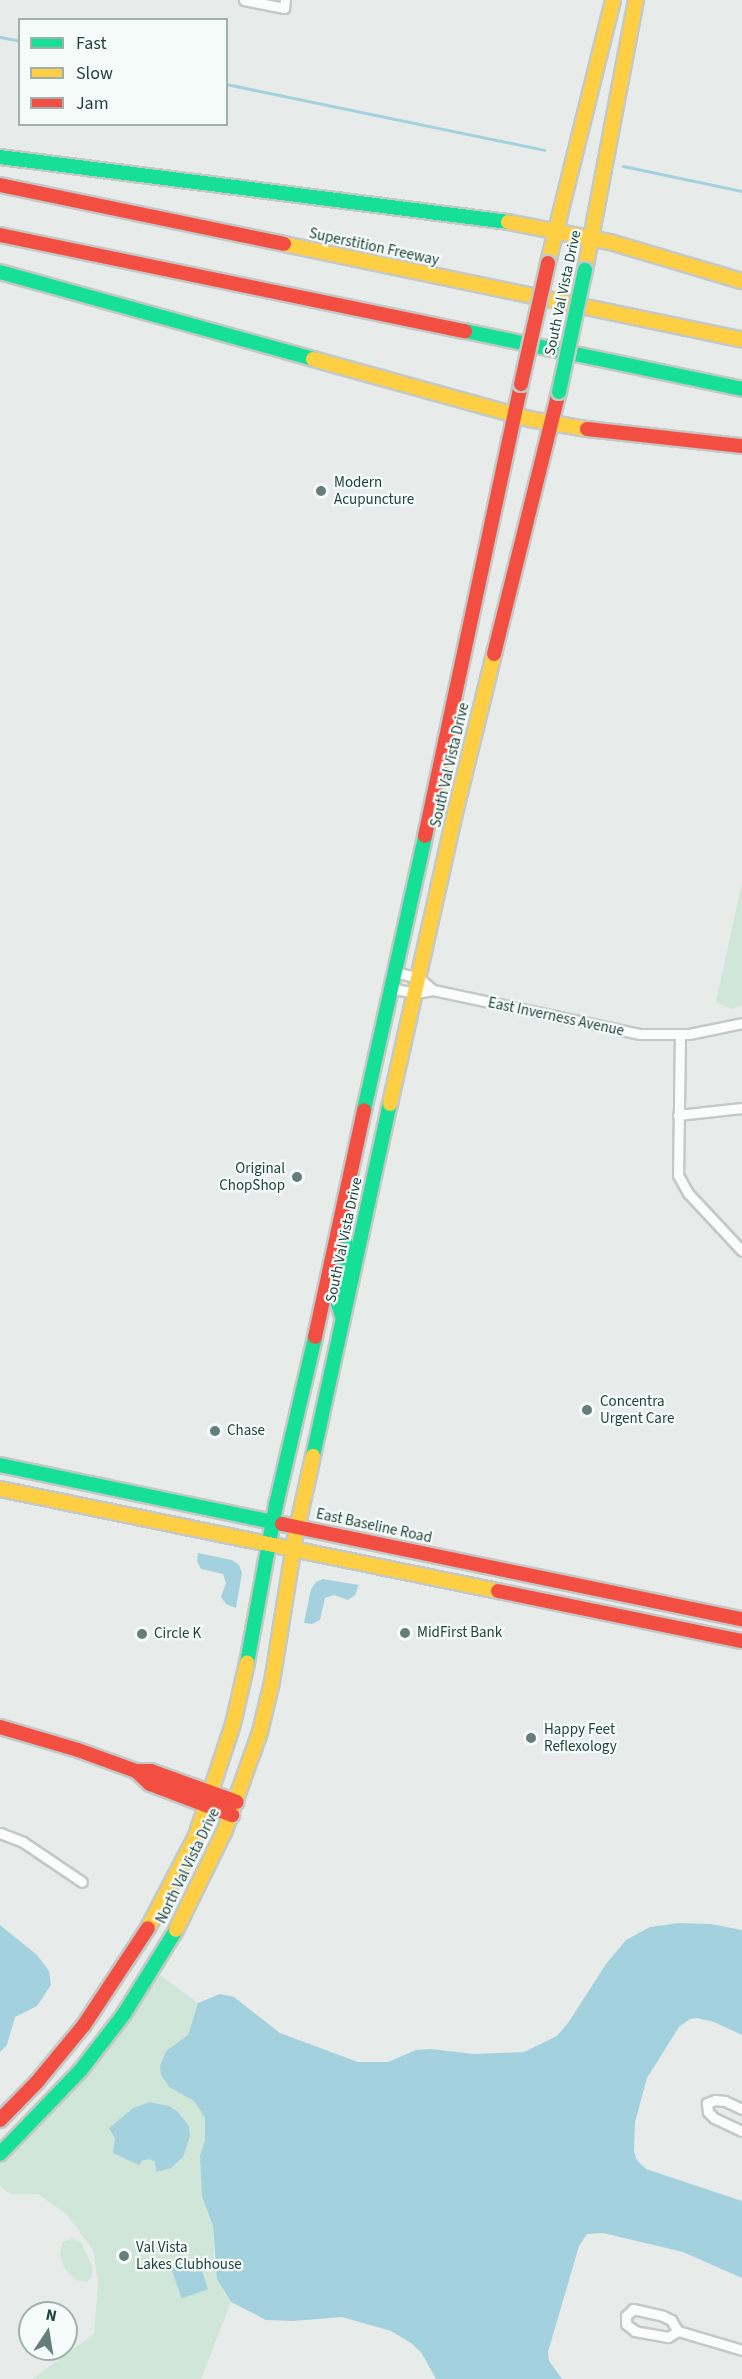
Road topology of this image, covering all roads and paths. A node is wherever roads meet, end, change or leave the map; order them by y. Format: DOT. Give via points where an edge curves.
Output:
graph roads {
  1 [pos="244,0"];
  2 [pos="613,0"];
  3 [pos="636,0"];
  4 [pos="284,4"];
  5 [pos="0,157"];
  6 [pos="0,185"];
  7 [pos="555,230"];
  8 [pos="0,235"];
  9 [pos="591,238"];
  10 [pos="0,272"];
  11 [pos="742,281"];
  12 [pos="742,340"];
  13 [pos="742,389"];
  14 [pos="514,414"];
  15 [pos="551,424"];
  16 [pos="742,446"];
  17 [pos="394,972"];
  18 [pos="419,978"];
  19 [pos="390,988"];
  20 [pos="433,990"];
  21 [pos="416,993"];
  22 [pos="742,1023"];
  23 [pos="680,1035"];
  24 [pos="742,1108"];
  25 [pos="678,1115"];
  26 [pos="339,1228"];
  27 [pos="742,1251"];
  28 [pos="344,1320"];
  29 [pos="0,1465"];
  30 [pos="0,1489"];
  31 [pos="271,1533"];
  32 [pos="295,1538"];
  33 [pos="522,1573"];
  34 [pos="461,1583"];
  35 [pos="742,1619"];
  36 [pos="742,1641"];
  37 [pos="0,1726"];
  38 [pos="209,1798"];
  39 [pos="237,1802"];
  40 [pos="232,1815"];
  41 [pos="0,1833"];
  42 [pos="82,1882"];
  43 [pos="742,2109"];
  44 [pos="0,2120"];
  45 [pos="742,2131"];
  46 [pos="0,2154"];
  47 [pos="678,2331"];
  48 [pos="742,2350"];
  1 -- 4 [label="street"];
  2 -- 7 [label="main road, South Val Vista Drive"];
  3 -- 9 [label="main road, South Val Vista Drive"];
  5 -- 7 [label="main road"];
  6 -- 12 [label="main road, Superstition Freeway"];
  7 -- 9 [label="main road"];
  7 -- 14 [label="main road, South Val Vista Drive, bridge"];
  8 -- 13 [label="main road"];
  9 -- 11 [label="main road"];
  9 -- 15 [label="main road, South Val Vista Drive, bridge"];
  10 -- 14 [label="main road"];
  14 -- 15 [label="main road"];
  14 -- 17 [label="main road, South Val Vista Drive" via="447,740"];
  15 -- 16 [label="main road"];
  15 -- 18 [label="main road, South Val Vista Drive"];
  17 -- 18 [label="street, East Inverness Avenue"];
  17 -- 19 [label="main road, South Val Vista Drive"];
  18 -- 20 [label="street, East Inverness Avenue"];
  18 -- 21 [label="main road, South Val Vista Drive"];
  19 -- 21 [label="street, East Inverness Avenue"];
  19 -- 26 [label="main road, South Val Vista Drive"];
  20 -- 21 [label="street, East Inverness Avenue"];
  20 -- 23 [label="street, East Inverness Avenue" via="607,1029"];
  21 -- 28 [label="main road, South Val Vista Drive"];
  22 -- 23 [label="street, East Inverness Avenue"];
  23 -- 25 [label="street"];
  24 -- 25 [label="street"];
  25 -- 27 [label="street" via="678,1175 688,1193"];
  26 -- 28 [label="main road" via="346,1245 338,1303"];
  26 -- 31 [label="main road, South Val Vista Drive"];
  28 -- 32 [label="main road, South Val Vista Drive"];
  29 -- 31 [label="main road, East Baseline Road"];
  30 -- 31 [label="main road, East Baseline Road"];
  31 -- 32 [label="main road, East Baseline Road"];
  31 -- 32 [label="main road, East Baseline Road"];
  31 -- 38 [label="main road, North Val Vista Drive" via="242,1688"];
  32 -- 33 [label="main road, East Baseline Road"];
  32 -- 34 [label="main road, East Baseline Road"];
  32 -- 39 [label="main road, North Val Vista Drive" via="272,1682"];
  33 -- 34 [label="main road" via="519,1580 511,1583 477,1577"];
  33 -- 35 [label="main road, East Baseline Road"];
  34 -- 36 [label="main road, East Baseline Road"];
  37 -- 38 [label="main road" via="136,1772 150,1784"];
  38 -- 39 [label="main road"];
  38 -- 40 [label="main road"];
  38 -- 44 [label="main road, North Val Vista Drive" via="196,1836 170,1889 114,1985 54,2063"];
  39 -- 40 [label="main road, North Val Vista Drive"];
  40 -- 46 [label="main road, North Val Vista Drive" via="194,1897 136,1996 80,2070"];
  41 -- 42 [label="street" via="23,1842"];
  43 -- 45 [label="street" via="725,2101 707,2103 714,2118"];
  47 -- 47 [label="street" via="663,2316 633,2309 626,2316 626,2324 635,2331 668,2337"];
  47 -- 48 [label="street"];
}
